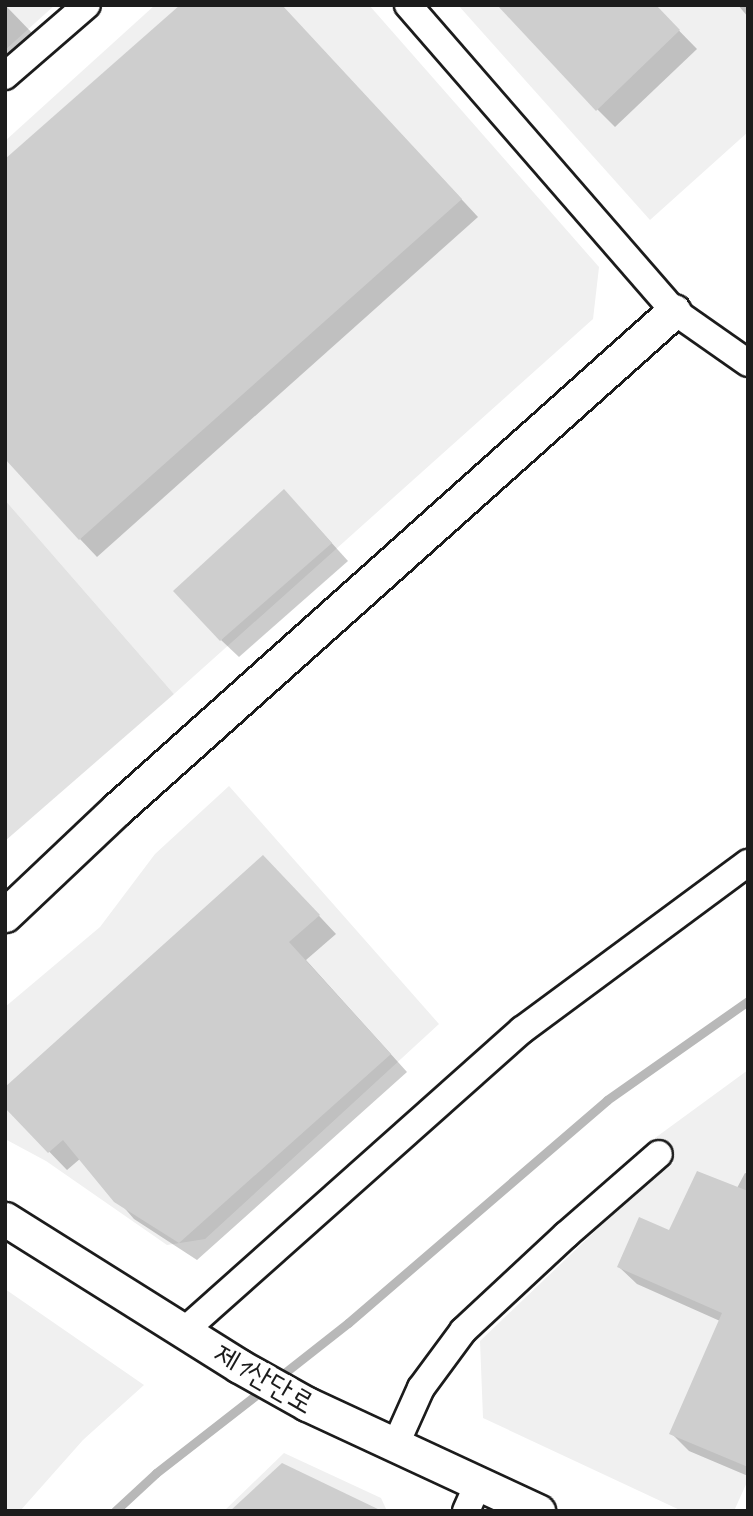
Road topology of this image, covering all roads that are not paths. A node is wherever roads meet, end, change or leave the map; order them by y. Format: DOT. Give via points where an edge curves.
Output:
graph roads {
  1 [pos="87,5"];
  2 [pos="408,5"];
  3 [pos="5,76"];
  4 [pos="674,311"];
  5 [pos="748,363"];
  6 [pos="748,863"];
  7 [pos="5,915"];
  8 [pos="659,1154"];
  9 [pos="5,1219"];
  10 [pos="184,1331"];
  11 [pos="395,1446"];
  12 [pos="472,1498"];
  13 [pos="538,1511"];
  1 -- 3 [label="street"];
  2 -- 4 [label="street"];
  4 -- 5 [label="street"];
  4 -- 7 [label="street" via="117,809"];
  6 -- 10 [label="street" via="522,1030"];
  8 -- 11 [label="street" via="463,1331 421,1388"];
  9 -- 10 [label="street, 제1산단로"];
  10 -- 11 [label="street, 제1산단로" via="307,1404"];
  11 -- 12 [label="street, 제1산단로"];
  12 -- 13 [label="street, 제1산단로"];
}
